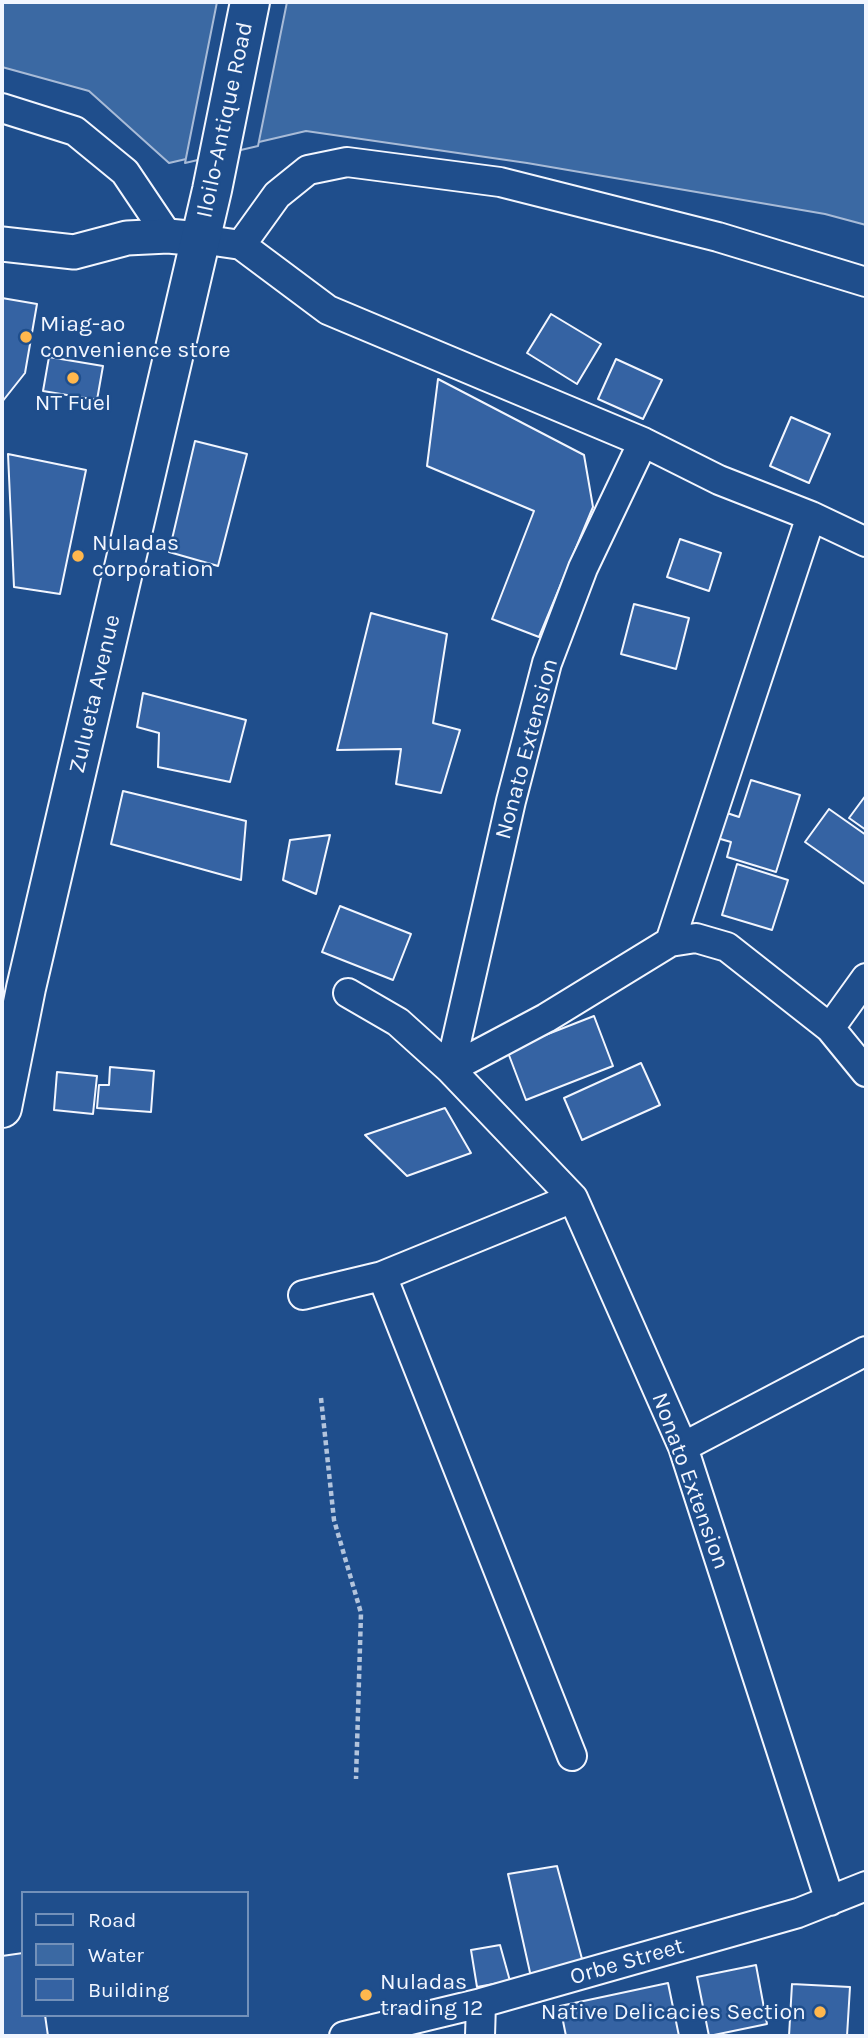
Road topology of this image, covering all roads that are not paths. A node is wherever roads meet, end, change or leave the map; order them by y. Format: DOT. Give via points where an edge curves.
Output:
graph roads {
  1 [pos="250,2"];
  2 [pos="2,108"];
  3 [pos="184,237"];
  4 [pos="2,244"];
  5 [pos="241,245"];
  6 [pos="866,282"];
  7 [pos="643,442"];
  8 [pos="811,516"];
  9 [pos="866,542"];
  10 [pos="670,943"];
  11 [pos="866,978"];
  12 [pos="348,993"];
  13 [pos="830,1028"];
  14 [pos="450,1069"];
  15 [pos="866,1072"];
  16 [pos="2,1108"];
  17 [pos="573,1198"];
  18 [pos="382,1276"];
  19 [pos="303,1295"];
  20 [pos="866,1351"];
  21 [pos="683,1447"];
  22 [pos="572,1756"];
  23 [pos="866,1886"];
  24 [pos="830,1901"];
  25 [pos="481,2003"];
  26 [pos="344,2036"];
  27 [pos="480,2036"];
  1 -- 3 [label="main road, Iloilo-Antique Road" via="212,190"];
  2 -- 3 [label="street" via="75,131 125,172"];
  3 -- 4 [label="street" via="127,239 74,252"];
  3 -- 5 [label="street"];
  3 -- 16 [label="main road, Zulueta Avenue"];
  5 -- 6 [label="street" via="277,195 308,170 347,162 500,182 718,237"];
  5 -- 7 [label="street" via="328,310"];
  7 -- 8 [label="street" via="719,480"];
  7 -- 14 [label="street, Nonato Extension" via="583,568 547,663"];
  8 -- 9 [label="street"];
  8 -- 10 [label="street"];
  10 -- 13 [label="street" via="696,938 727,947"];
  10 -- 14 [label="street"];
  11 -- 13 [label="street"];
  12 -- 14 [label="street, Nonato Extension" via="398,1022"];
  13 -- 15 [label="street"];
  14 -- 17 [label="street, Nonato Extension"];
  17 -- 18 [label="street"];
  17 -- 21 [label="street, Nonato Extension"];
  18 -- 19 [label="street"];
  18 -- 22 [label="street"];
  20 -- 21 [label="street"];
  21 -- 24 [label="street, Nonato Extension"];
  23 -- 24 [label="street, Orbe Street"];
  24 -- 25 [label="street, Orbe Street"];
  25 -- 26 [label="street, Orbe Street"];
  25 -- 27 [label="street"];
}
